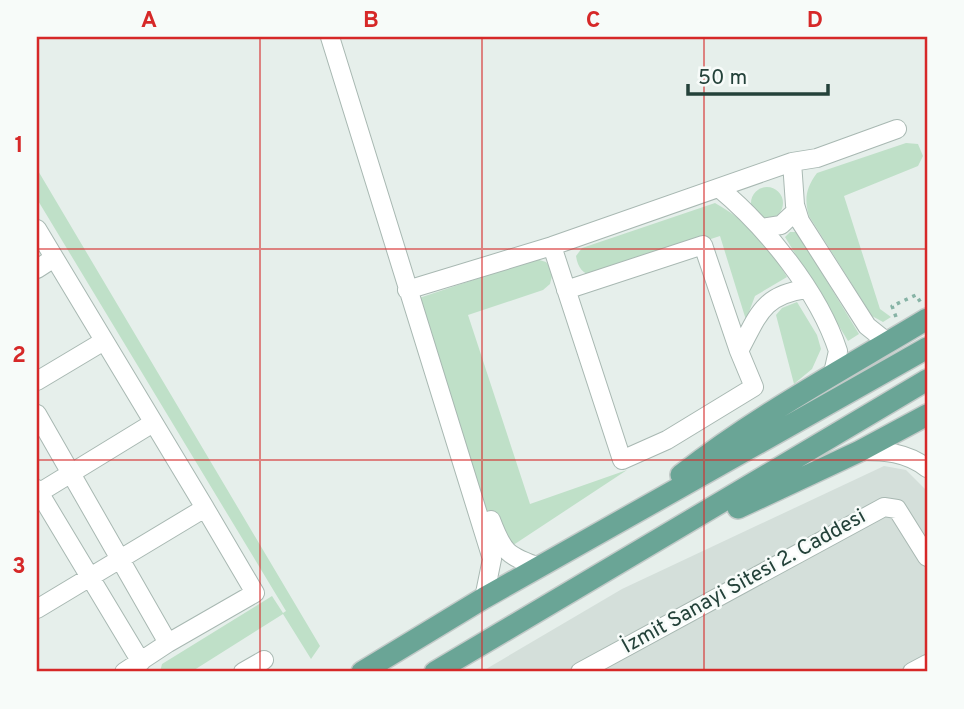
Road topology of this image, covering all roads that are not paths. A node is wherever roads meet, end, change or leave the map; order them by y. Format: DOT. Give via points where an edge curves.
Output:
graph roads {
  1 [pos="330,37"];
  2 [pos="898,129"];
  3 [pos="792,162"];
  4 [pos="719,188"];
  5 [pos="796,211"];
  6 [pos="761,228"];
  7 [pos="37,229"];
  8 [pos="552,246"];
  9 [pos="54,258"];
  10 [pos="37,269"];
  11 [pos="412,288"];
  12 [pos="806,289"];
  13 [pos="566,290"];
  14 [pos="927,319"];
  15 [pos="104,341"];
  16 [pos="887,342"];
  17 [pos="927,348"];
  18 [pos="739,351"];
  19 [pos="832,373"];
  20 [pos="927,380"];
  21 [pos="37,381"];
  22 [pos="37,414"];
  23 [pos="927,415"];
  24 [pos="153,423"];
  25 [pos="860,451"];
  26 [pos="927,468"];
  27 [pos="71,473"];
  28 [pos="37,492"];
  29 [pos="205,508"];
  30 [pos="627,516"];
  31 [pos="641,553"];
  32 [pos="927,557"];
  33 [pos="122,558"];
  34 [pos="540,566"];
  35 [pos="89,578"];
  36 [pos="484,598"];
  37 [pos="37,609"];
  38 [pos="168,643"];
  39 [pos="264,660"];
  40 [pos="144,664"];
  41 [pos="927,664"];
  42 [pos="124,672"];
  43 [pos="243,672"];
  44 [pos="362,672"];
  45 [pos="435,672"];
  46 [pos="580,672"];
  47 [pos="912,672"];
  1 -- 11 [label="street"];
  2 -- 3 [label="street" via="817,158"];
  3 -- 4 [label="street"];
  3 -- 5 [label="street"];
  4 -- 6 [label="street"];
  4 -- 8 [label="street"];
  5 -- 6 [label="street" via="781,225"];
  5 -- 16 [label="street" via="867,326"];
  6 -- 12 [label="street" via="778,244"];
  7 -- 9 [label="street"];
  8 -- 11 [label="street"];
  8 -- 13 [label="street"];
  9 -- 10 [label="street"];
  9 -- 15 [label="street"];
  11 -- 34 [label="street" via="503,550"];
  11 -- 36 [label="street" via="492,559"];
  12 -- 18 [label="street" via="773,298 762,308"];
  12 -- 19 [label="street" via="838,351"];
  13 -- 18 [label="street" via="703,245"];
  13 -- 18 [label="street" via="622,460 667,440 754,387"];
  14 -- 16 [label="main road"];
  15 -- 21 [label="street"];
  15 -- 24 [label="street"];
  16 -- 19 [label="main road"];
  17 -- 30 [label="main road"];
  19 -- 30 [label="main road" via="715,449"];
  20 -- 31 [label="main road"];
  22 -- 27 [label="street"];
  23 -- 25 [label="main road"];
  24 -- 27 [label="street"];
  24 -- 29 [label="street"];
  25 -- 26 [label="street" via="904,455"];
  25 -- 31 [label="main road"];
  27 -- 28 [label="street"];
  27 -- 33 [label="street"];
  28 -- 35 [label="street"];
  29 -- 33 [label="street"];
  29 -- 38 [label="street" via="255,593"];
  30 -- 34 [label="main road"];
  31 -- 45 [label="main road"];
  32 -- 46 [label="street, İzmit Sanayi Sitesi 2. Caddesi" via="897,509 884,507"];
  33 -- 35 [label="street"];
  33 -- 38 [label="street"];
  34 -- 36 [label="main road"];
  35 -- 37 [label="street"];
  35 -- 40 [label="street"];
  36 -- 44 [label="main road"];
  38 -- 40 [label="street"];
  39 -- 43 [label="street"];
  40 -- 42 [label="street"];
  41 -- 47 [label="street"];
}
